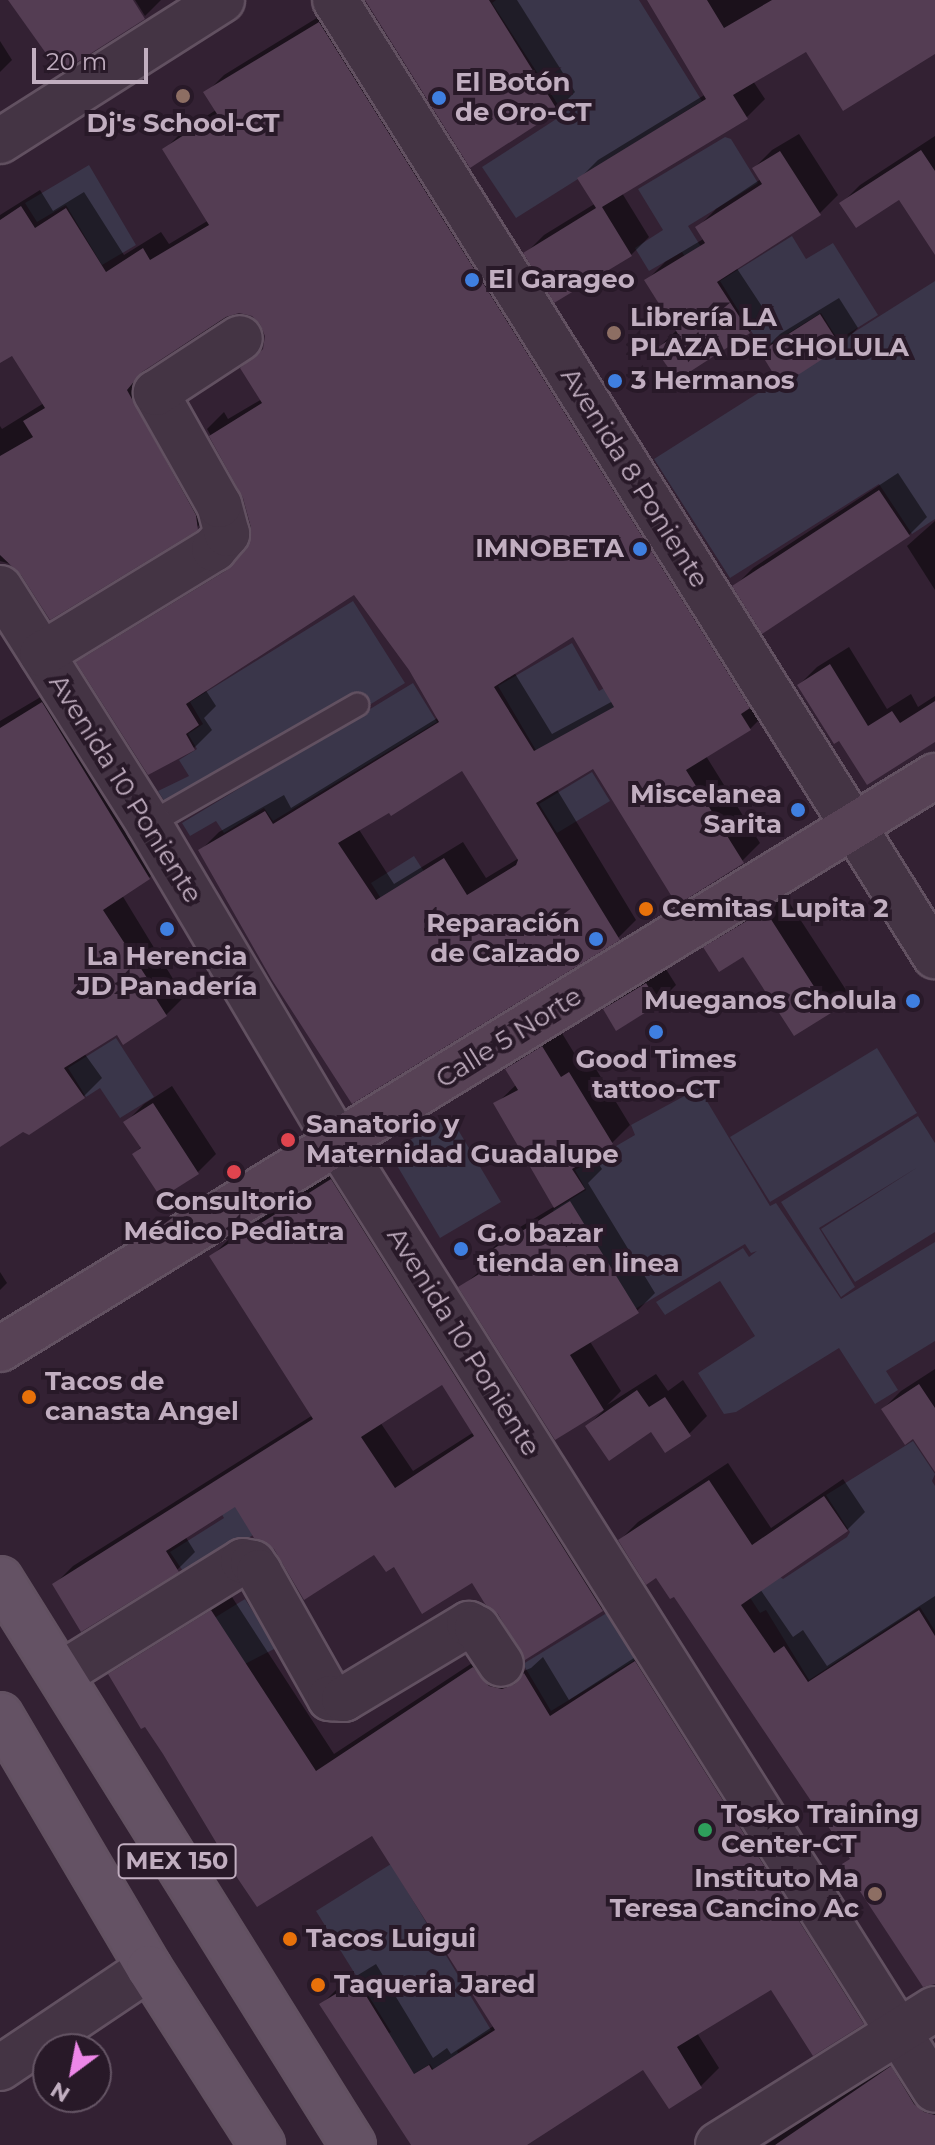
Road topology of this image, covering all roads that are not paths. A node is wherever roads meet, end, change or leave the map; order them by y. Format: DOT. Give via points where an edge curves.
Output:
graph roads {
  1 [pos="222,0"];
  2 [pos="335,0"];
  3 [pos="0,141"];
  4 [pos="240,338"];
  5 [pos="0,588"];
  6 [pos="42,654"];
  7 [pos="357,705"];
  8 [pos="935,776"];
  9 [pos="149,824"];
  10 [pos="852,826"];
  11 [pos="935,956"];
  12 [pos="338,1143"];
  13 [pos="0,1349"];
  14 [pos="0,1579"];
  15 [pos="501,1664"];
  16 [pos="61,1674"];
  17 [pos="0,1715"];
  18 [pos="149,1968"];
  19 [pos="935,2009"];
  20 [pos="898,2032"];
  21 [pos="0,2068"];
  22 [pos="935,2090"];
  23 [pos="262,2145"];
  24 [pos="353,2145"];
  25 [pos="718,2145"];
  1 -- 3 [label="street"];
  2 -- 10 [label="street, Avenida 8 Poniente"];
  4 -- 6 [label="street" via="156,393 219,505 227,534 214,549"];
  5 -- 6 [label="street, Avenida 10 Poniente"];
  6 -- 9 [label="street, Avenida 10 Poniente"];
  7 -- 9 [label="lane"];
  8 -- 10 [label="street, Calle 5 Norte"];
  9 -- 12 [label="street, Avenida 10 Poniente"];
  10 -- 11 [label="street, Avenida 8 Poniente"];
  10 -- 12 [label="street, Calle 5 Norte"];
  12 -- 13 [label="street, Calle 5 Norte"];
  12 -- 20 [label="street, Avenida 10 Poniente"];
  14 -- 16 [label="main road, MEX 150"];
  15 -- 16 [label="street" via="469,1624 344,1699 330,1698 259,1572 253,1563 243,1561"];
  16 -- 24 [label="main road, MEX 150"];
  17 -- 18 [label="main road, MEX 150"];
  18 -- 21 [label="street"];
  18 -- 23 [label="main road, MEX 150"];
  19 -- 20 [label="street"];
  20 -- 22 [label="street, Avenida 10 Poniente"];
  20 -- 25 [label="street"];
}
